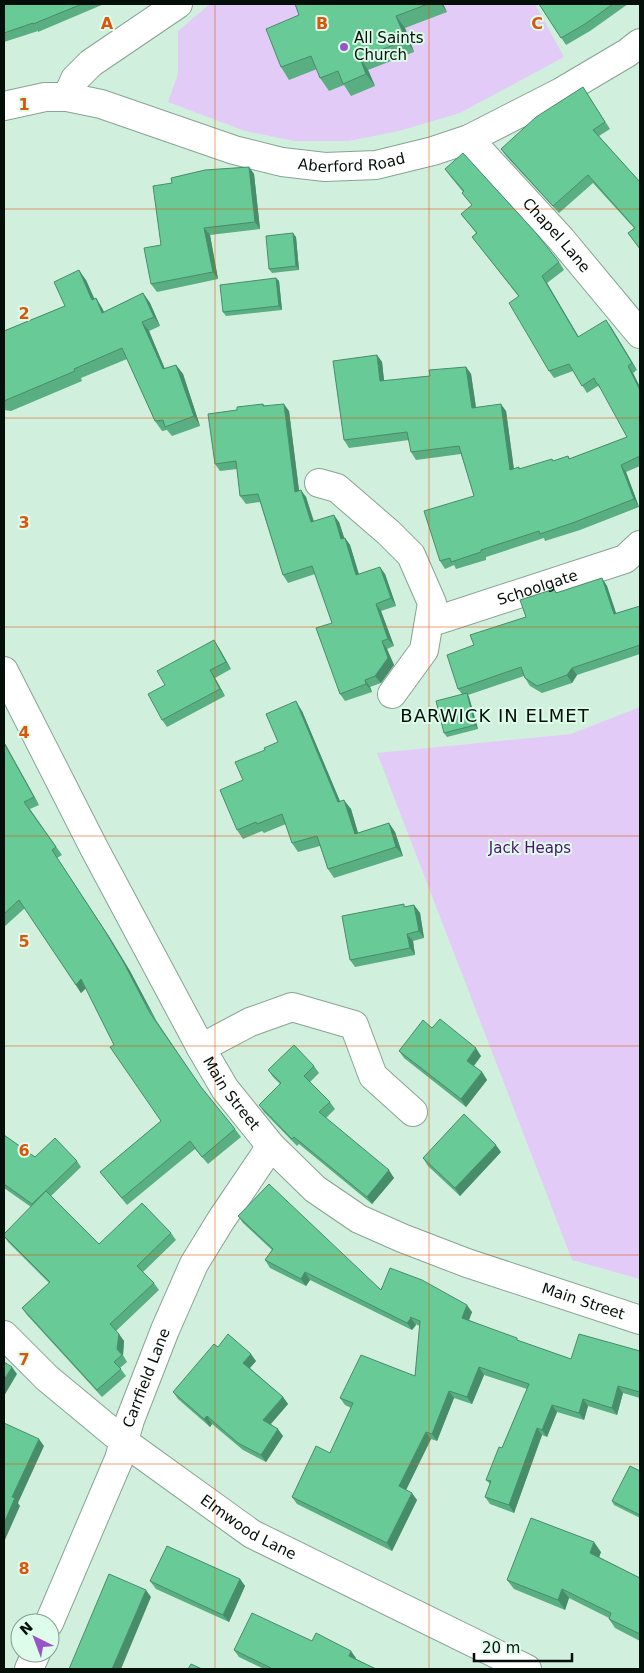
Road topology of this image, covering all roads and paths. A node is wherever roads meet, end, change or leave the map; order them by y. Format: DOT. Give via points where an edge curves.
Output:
graph roads {
  1 [pos="178,4"];
  2 [pos="640,43"];
  3 [pos="56,97"];
  4 [pos="4,106"];
  5 [pos="469,139"];
  6 [pos="640,334"];
  7 [pos="313,479"];
  8 [pos="640,544"];
  9 [pos="429,623"];
  10 [pos="4,671"];
  11 [pos="392,694"];
  12 [pos="201,1048"];
  13 [pos="413,1112"];
  14 [pos="272,1146"];
  15 [pos="638,1312"];
  16 [pos="4,1335"];
  17 [pos="123,1440"];
  18 [pos="53,1613"];
  19 [pos="527,1669"];
  1 -- 3 [label="street" via="91,63"];
  2 -- 5 [label="street, Aberford Road" via="560,92"];
  3 -- 4 [label="street"];
  3 -- 5 [label="street, Aberford Road" via="101,104 234,150 282,162 325,167 376,165"];
  5 -- 6 [label="street, Chapel Lane" via="561,239"];
  7 -- 9 [label="street" via="337,488 411,555 432,603"];
  8 -- 9 [label="street, Schoolgate" via="625,558"];
  9 -- 11 [label="street" via="424,650"];
  10 -- 12 [label="street, Main Street"];
  12 -- 13 [label="street" via="250,1022 292,1007 354,1024 373,1076"];
  12 -- 14 [label="street, Main Street" via="225,1089"];
  14 -- 15 [label="street, Main Street" via="316,1189 359,1219 467,1263"];
  14 -- 17 [label="street, Carrfield Lane" via="194,1264"];
  16 -- 17 [label="street, Elmwood Lane" via="48,1378"];
  17 -- 18 [label="street, Carrfield Lane" via="116,1467"];
  17 -- 19 [label="street, Elmwood Lane" via="252,1534"];
}
